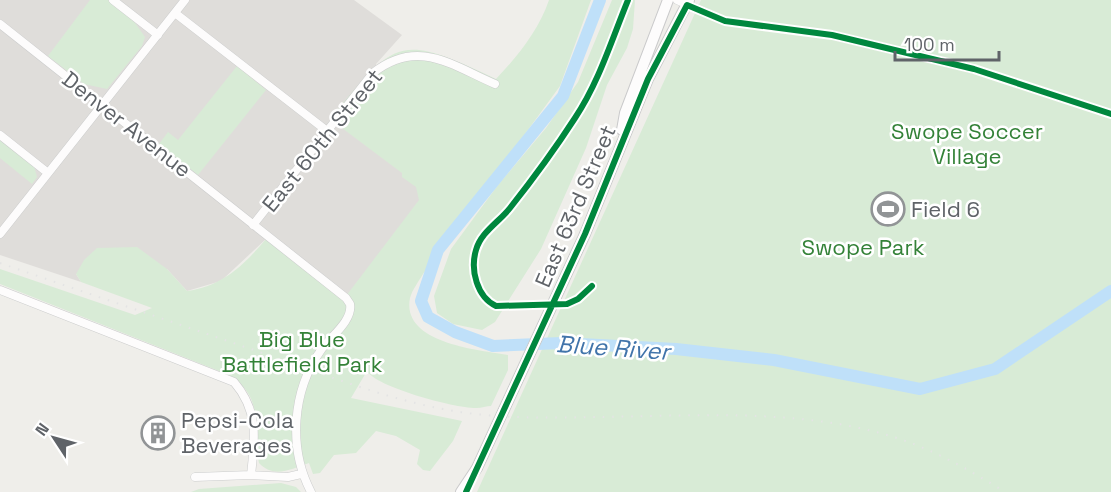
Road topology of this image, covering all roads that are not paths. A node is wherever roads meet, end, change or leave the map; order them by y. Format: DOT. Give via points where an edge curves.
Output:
graph roads {
  1 [pos="113,0"];
  2 [pos="185,0"];
  3 [pos="668,0"];
  4 [pos="684,2"];
  5 [pos="175,13"];
  6 [pos="0,24"];
  7 [pos="158,35"];
  8 [pos="495,84"];
  9 [pos="102,105"];
  10 [pos="1111,114"];
  11 [pos="327,131"];
  12 [pos="0,135"];
  13 [pos="615,159"];
  14 [pos="48,173"];
  15 [pos="253,225"];
  16 [pos="0,234"];
  17 [pos="0,290"];
  18 [pos="477,468"];
  19 [pos="302,474"];
  20 [pos="251,475"];
  21 [pos="195,477"];
  22 [pos="311,492"];
  23 [pos="461,492"];
  24 [pos="466,492"];
  1 -- 7 [label="street"];
  2 -- 5 [label="street"];
  3 -- 13 [label="main road, East 63rd Street" via="626,113"];
  4 -- 10 [label="street" via="725,21 832,35 974,69"];
  4 -- 13 [label="main road, East 63rd Street"];
  5 -- 7 [label="street"];
  5 -- 11 [label="street"];
  6 -- 9 [label="street, Denver Avenue"];
  7 -- 9 [label="street"];
  8 -- 11 [label="street, East 60th Street" via="433,57 401,57 373,73"];
  9 -- 14 [label="street"];
  9 -- 15 [label="street, Denver Avenue"];
  11 -- 15 [label="street, East 60th Street"];
  12 -- 14 [label="street"];
  13 -- 18 [label="main road, East 63rd Street, bridge" via="585,234"];
  14 -- 16 [label="street"];
  15 -- 19 [label="street, Denver Avenue" via="350,304 348,316 309,369 302,393 296,439"];
  17 -- 20 [label="street" via="234,382 247,397 253,419"];
  18 -- 23 [label="main road"];
  18 -- 24 [label="main road, East 63rd Street"];
  19 -- 20 [label="street"];
  19 -- 22 [label="street"];
  20 -- 21 [label="street"];
}
